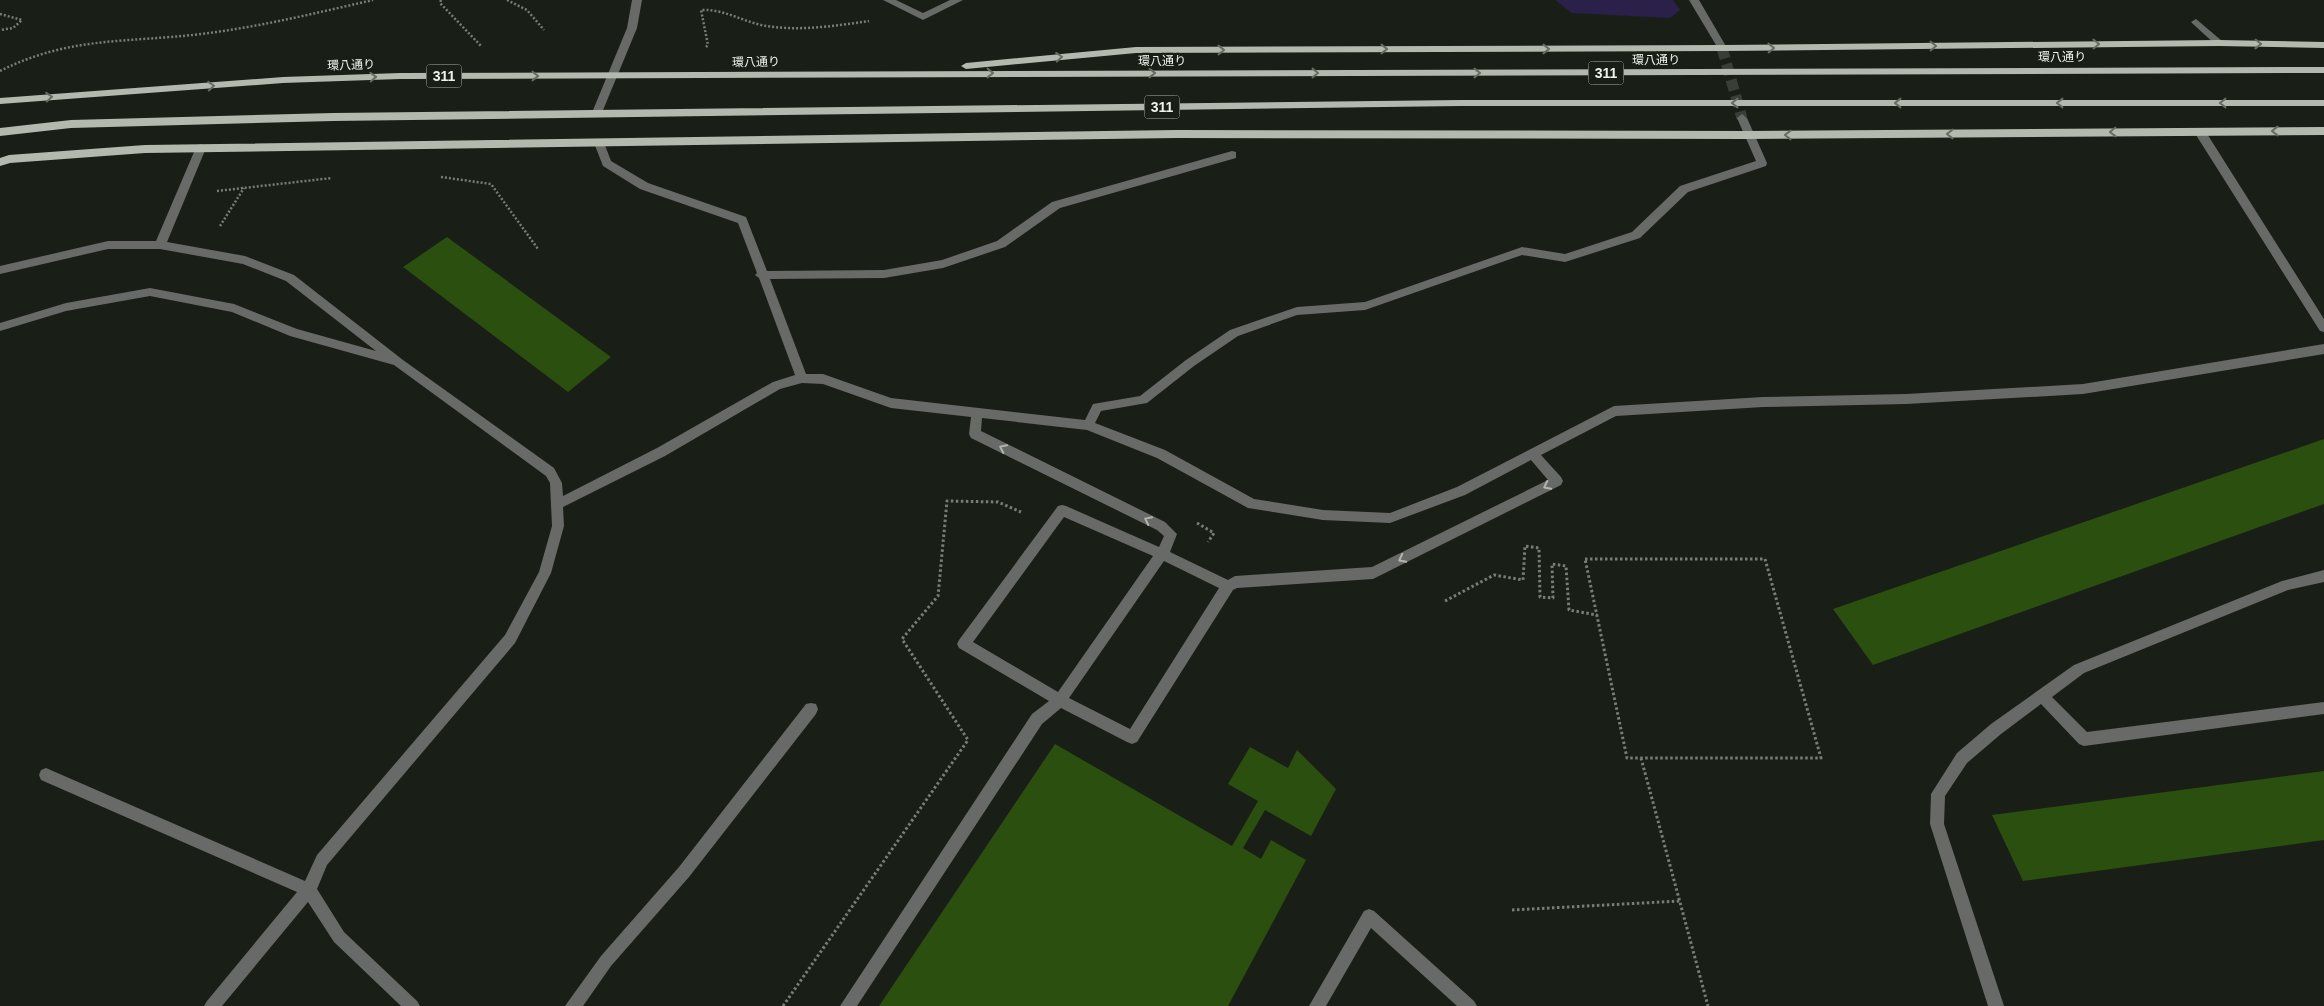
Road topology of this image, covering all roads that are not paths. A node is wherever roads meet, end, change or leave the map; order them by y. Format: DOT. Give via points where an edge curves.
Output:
graph roads {
  1 [pos="637,0"];
  2 [pos="888,0"];
  3 [pos="958,0"];
  4 [pos="1696,1"];
  5 [pos="2196,22"];
  6 [pos="2219,43"];
  7 [pos="2324,45"];
  8 [pos="1722,48"];
  9 [pos="2324,70"];
  10 [pos="888,73"];
  11 [pos="612,76"];
  12 [pos="0,100"];
  13 [pos="2324,103"];
  14 [pos="596,115"];
  15 [pos="1742,118"];
  16 [pos="2324,131"];
  17 [pos="0,132"];
  18 [pos="2200,132"];
  19 [pos="1748,135"];
  20 [pos="600,144"];
  21 [pos="201,148"];
  22 [pos="1232,155"];
  23 [pos="0,162"];
  24 [pos="160,246"];
  25 [pos="0,270"];
  26 [pos="761,275"];
  27 [pos="0,327"];
  28 [pos="2324,328"];
  29 [pos="2324,349"];
  30 [pos="399,363"];
  31 [pos="802,378"];
  32 [pos="977,412"];
  33 [pos="1088,425"];
  34 [pos="1532,453"];
  35 [pos="556,505"];
  36 [pos="1162,554"];
  37 [pos="2324,576"];
  38 [pos="1228,586"];
  39 [pos="2042,696"];
  40 [pos="1060,700"];
  41 [pos="2324,708"];
  42 [pos="811,709"];
  43 [pos="46,774"];
  44 [pos="309,890"];
  45 [pos="212,1006"];
  46 [pos="412,1006"];
  47 [pos="572,1006"];
  48 [pos="848,1006"];
  49 [pos="1317,1006"];
  50 [pos="1469,1006"];
  51 [pos="1996,1006"];
  1 -- 11 [label="street" via="632,28"];
  2 -- 3 [label="street" via="923,18"];
  4 -- 8 [label="street"];
  5 -- 6 [label="street"];
  6 -- 7 [label="main road, one-way"];
  8 -- 6 [label="main road, one-way"];
  10 -- 8 [label="main road, one-way" via="1136,50"];
  10 -- 9 [label="main road, 環八通り / 311, one-way"];
  10 -- 11 [label="main road, 環八通り / 311"];
  12 -- 11 [label="main road, 環八通り / 311, one-way" via="283,80 400,76"];
  11 -- 14 [label="street"];
  13 -- 14 [label="main road, 311, one-way" via="1461,103"];
  14 -- 17 [label="main road, 311" via="244,118 71,124"];
  15 -- 19 [label="street"];
  16 -- 18 [label="main road, one-way"];
  18 -- 19 [label="main road, one-way"];
  18 -- 28 [label="street"];
  19 -- 20 [label="main road" via="1177,134"];
  19 -- 33 [label="street" via="1762,164 1684,189 1636,235 1565,258 1522,251 1365,306 1297,311 1234,333 1143,400 1097,407"];
  20 -- 21 [label="main road"];
  20 -- 26 [label="street" via="607,163 644,186 742,220"];
  21 -- 23 [label="main road" via="144,148"];
  21 -- 24 [label="street"];
  22 -- 26 [label="street" via="1056,205 1001,244 943,264 884,274"];
  24 -- 25 [label="street" via="108,245"];
  24 -- 30 [label="street" via="245,260 290,278"];
  26 -- 31 [label="street"];
  27 -- 30 [label="street" via="66,306 150,292 234,308 294,333"];
  29 -- 34 [label="street" via="2083,389 1614,411"];
  30 -- 35 [label="street" via="550,472 556,483"];
  31 -- 32 [label="street" via="823,379 891,403"];
  31 -- 35 [label="street" via="777,384 661,452"];
  32 -- 33 [label="street"];
  36 -- 32 [label="street, one-way" via="1171,534 1161,526 975,434"];
  33 -- 34 [label="street" via="1161,454 1252,504 1323,515 1390,518 1460,491"];
  34 -- 38 [label="street, one-way" via="1557,481 1373,574 1235,582"];
  35 -- 44 [label="street" via="558,526 545,573 510,639 322,860"];
  36 -- 38 [label="street"];
  36 -- 40 [label="street"];
  36 -- 40 [label="street" via="1062,510 964,644"];
  37 -- 39 [label="street" via="2287,585 2079,669"];
  38 -- 40 [label="street" via="1132,737"];
  39 -- 41 [label="street" via="2084,739"];
  39 -- 51 [label="street" via="1962,758 1938,794 1937,824"];
  40 -- 48 [label="street" via="1037,719"];
  42 -- 47 [label="street" via="684,872 606,961"];
  43 -- 44 [label="street"];
  44 -- 45 [label="street"];
  44 -- 46 [label="street" via="340,937"];
  49 -- 50 [label="street" via="1370,916"];
}
